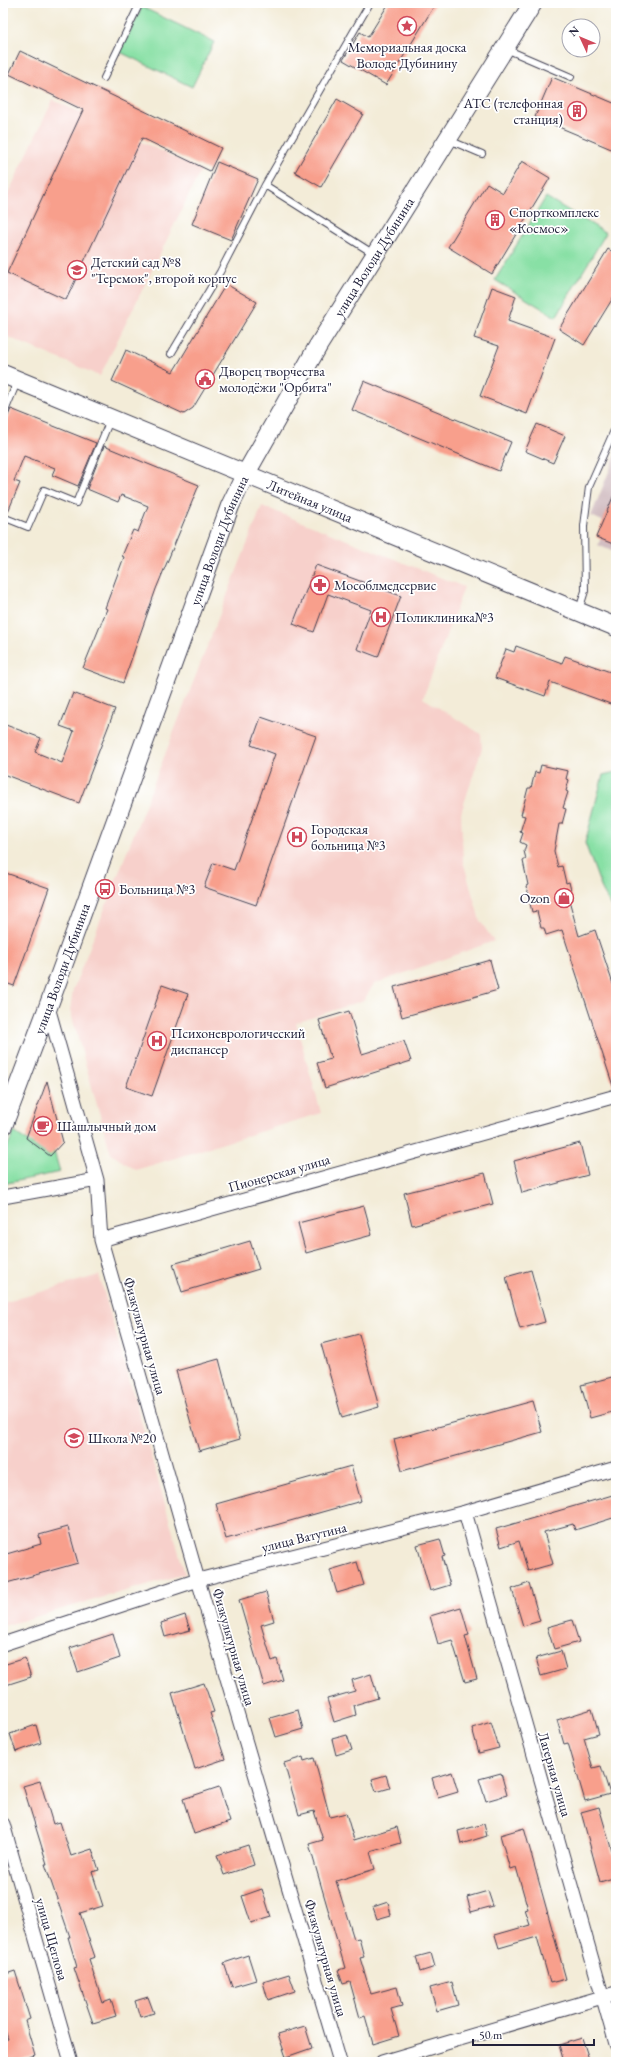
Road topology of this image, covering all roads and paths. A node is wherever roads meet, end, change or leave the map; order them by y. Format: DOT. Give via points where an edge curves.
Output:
graph roads {
  1 [pos="140,3"];
  2 [pos="370,3"];
  3 [pos="534,3"];
  4 [pos="504,49"];
  5 [pos="571,77"];
  6 [pos="104,78"];
  7 [pos="446,140"];
  8 [pos="482,154"];
  9 [pos="265,185"];
  10 [pos="375,255"];
  11 [pos="171,354"];
  12 [pos="10,377"];
  13 [pos="3,416"];
  14 [pos="111,418"];
  15 [pos="616,426"];
  16 [pos="245,475"];
  17 [pos="3,517"];
  18 [pos="579,612"];
  19 [pos="616,627"];
  20 [pos="48,1006"];
  21 [pos="616,1096"];
  22 [pos="3,1126"];
  23 [pos="97,1180"];
  24 [pos="3,1198"];
  25 [pos="101,1240"];
  26 [pos="616,1468"];
  27 [pos="465,1512"];
  28 [pos="198,1580"];
  29 [pos="3,1644"];
  30 [pos="3,1824"];
  31 [pos="616,1993"];
  32 [pos="601,1996"];
  33 [pos="616,2044"];
  34 [pos="71,2062"];
  35 [pos="340,2062"];
  36 [pos="382,2062"];
  1 -- 6 [label="lane"];
  2 -- 9 [label="lane"];
  3 -- 4 [label="street, улица Володи Дубинина"];
  4 -- 5 [label="lane"];
  4 -- 7 [label="street, улица Володи Дубинина"];
  7 -- 8 [label="lane"];
  7 -- 10 [label="street, улица Володи Дубинина"];
  9 -- 10 [label="lane"];
  9 -- 11 [label="lane" via="220,272"];
  10 -- 16 [label="street, улица Володи Дубинина" via="318,346"];
  12 -- 13 [label="lane"];
  12 -- 14 [label="street, Литейная улица"];
  14 -- 16 [label="street, Литейная улица"];
  14 -- 17 [label="lane" via="76,503 44,490 28,527"];
  15 -- 18 [label="lane" via="589,488 584,526 585,591"];
  16 -- 18 [label="street, Литейная улица"];
  16 -- 20 [label="street, улица Володи Дубинина" via="227,514"];
  18 -- 19 [label="street, Литейная улица"];
  20 -- 22 [label="street, улица Володи Дубинина"];
  20 -- 23 [label="street"];
  21 -- 25 [label="street, Пионерская улица"];
  23 -- 24 [label="street"];
  23 -- 25 [label="street"];
  25 -- 28 [label="street, Физкультурная улица"];
  26 -- 27 [label="street, улица Ватутина"];
  27 -- 28 [label="street, улица Ватутина"];
  27 -- 32 [label="street, Лагерная улица"];
  28 -- 29 [label="street, улица Ватутина"];
  28 -- 35 [label="street, Физкультурная улица"];
  30 -- 34 [label="street, улица Щеглова"];
  31 -- 32 [label="street"];
  32 -- 33 [label="street, Лагерная улица"];
  32 -- 36 [label="street"];
}
